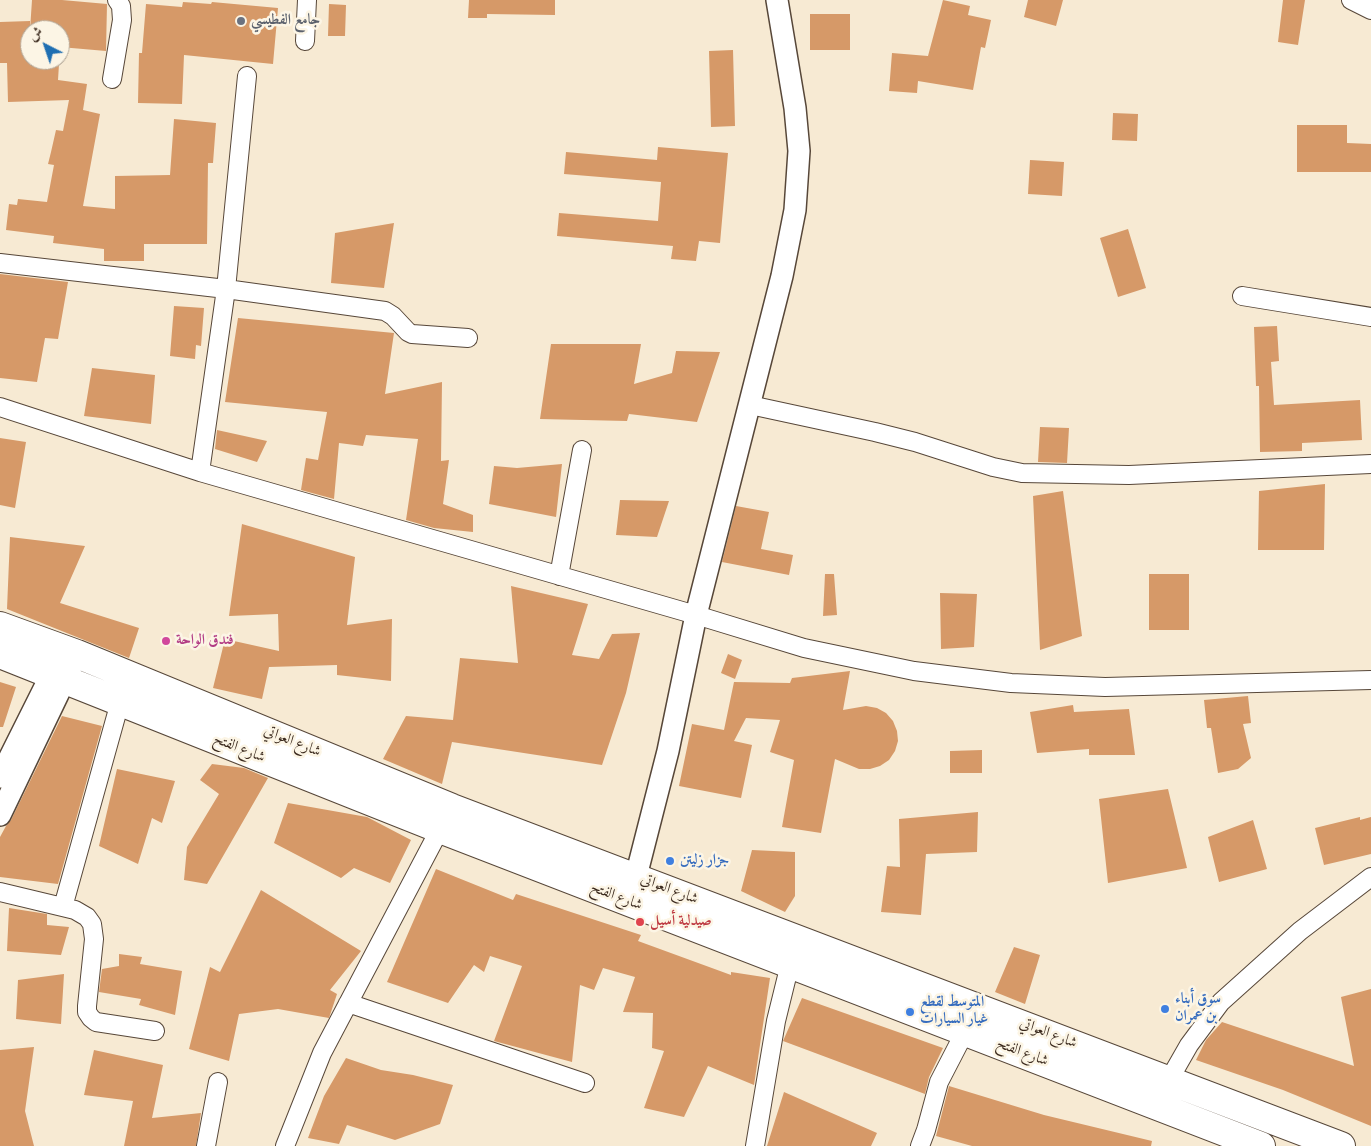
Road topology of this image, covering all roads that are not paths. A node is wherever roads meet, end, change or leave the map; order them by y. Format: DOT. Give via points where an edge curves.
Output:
graph roads {
  1 [pos="117,0"];
  2 [pos="307,0"];
  3 [pos="777,0"];
  4 [pos="1351,0"];
  5 [pos="1371,10"];
  6 [pos="305,41"];
  7 [pos="247,76"];
  8 [pos="112,78"];
  9 [pos="0,262"];
  10 [pos="226,289"];
  11 [pos="1242,296"];
  12 [pos="1371,317"];
  13 [pos="468,338"];
  14 [pos="750,405"];
  15 [pos="0,407"];
  16 [pos="582,450"];
  17 [pos="1371,464"];
  18 [pos="200,472"];
  19 [pos="559,576"];
  20 [pos="696,615"];
  21 [pos="0,626"];
  22 [pos="71,652"];
  23 [pos="0,654"];
  24 [pos="58,676"];
  25 [pos="1371,680"];
  26 [pos="120,702"];
  27 [pos="0,777"];
  28 [pos="0,815"];
  29 [pos="440,829"];
  30 [pos="1371,877"];
  31 [pos="633,890"];
  32 [pos="0,892"];
  33 [pos="63,907"];
  34 [pos="790,964"];
  35 [pos="348,1004"];
  36 [pos="976,1007"];
  37 [pos="155,1031"];
  38 [pos="966,1032"];
  39 [pos="1169,1080"];
  40 [pos="218,1082"];
  41 [pos="585,1082"];
  42 [pos="206,1146"];
  43 [pos="285,1146"];
  44 [pos="755,1146"];
  45 [pos="920,1146"];
  46 [pos="1262,1146"];
  47 [pos="1341,1146"];
  1 -- 8 [label="street" via="122,20"];
  2 -- 6 [label="street"];
  3 -- 14 [label="street" via="799,151 794,210 782,276"];
  4 -- 5 [label="street"];
  7 -- 10 [label="street"];
  9 -- 10 [label="street"];
  10 -- 13 [label="street" via="385,311 412,334"];
  10 -- 18 [label="street"];
  11 -- 12 [label="street"];
  14 -- 17 [label="street" via="875,432 993,467 1022,472 1128,476"];
  14 -- 20 [label="street"];
  15 -- 18 [label="street"];
  16 -- 19 [label="street"];
  18 -- 19 [label="street"];
  19 -- 20 [label="street"];
  20 -- 25 [label="street" via="804,648 914,671 1011,683 1105,687"];
  20 -- 31 [label="street" via="668,750"];
  21 -- 22 [label="main road, شارع العواتي"];
  22 -- 24 [label="street"];
  22 -- 31 [label="main road, شارع العواتي" via="452,808"];
  23 -- 24 [label="main road, شارع الفتح"];
  24 -- 26 [label="main road, شارع الفتح"];
  24 -- 27 [label="street"];
  24 -- 28 [label="street"];
  26 -- 29 [label="main road, شارع الفتح"];
  26 -- 33 [label="street"];
  29 -- 31 [label="main road, شارع الفتح"];
  29 -- 35 [label="street"];
  30 -- 39 [label="street" via="1300,931 1221,1002 1189,1044"];
  31 -- 34 [label="main road, شارع الفتح"];
  31 -- 36 [label="main road, شارع العواتي"];
  32 -- 33 [label="street"];
  33 -- 37 [label="street" via="81,912 92,924 94,939 87,1006 91,1018 96,1022"];
  34 -- 38 [label="main road, شارع الفتح"];
  34 -- 44 [label="street" via="776,1020"];
  35 -- 41 [label="street"];
  35 -- 43 [label="street" via="322,1053"];
  36 -- 38 [label="street"];
  36 -- 39 [label="main road, شارع العواتي"];
  38 -- 45 [label="street" via="939,1082"];
  38 -- 46 [label="main road, شارع الفتح"];
  39 -- 47 [label="main road, شارع العواتي"];
  40 -- 42 [label="street"];
}
